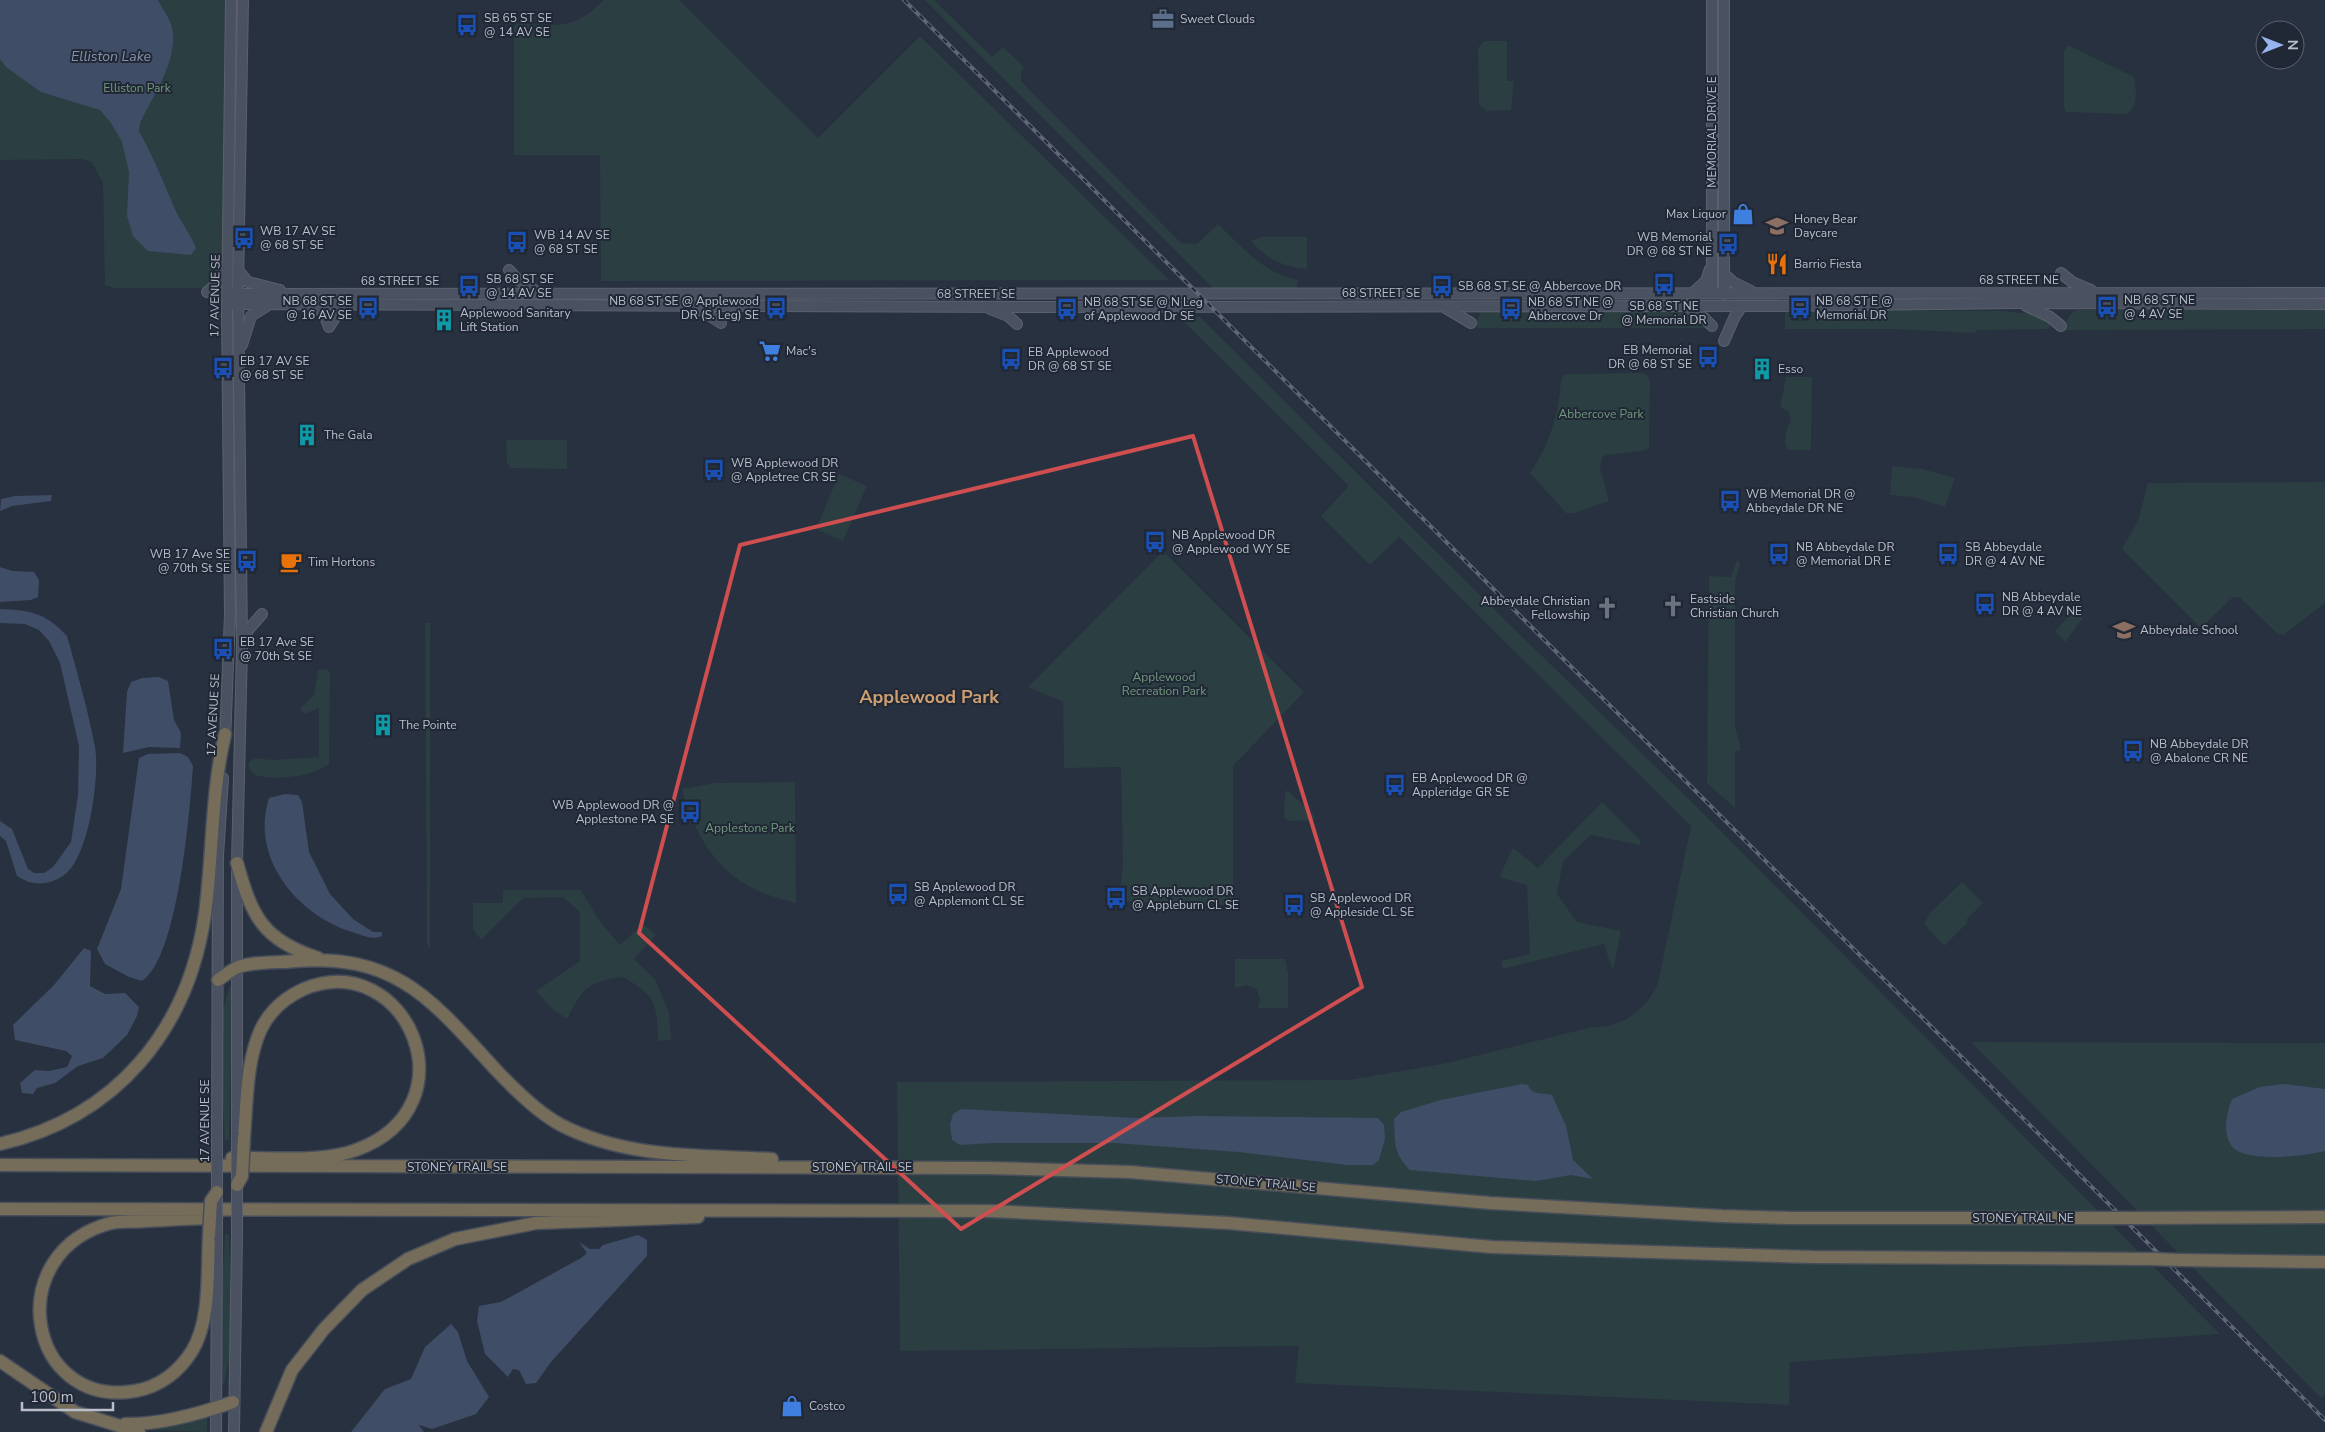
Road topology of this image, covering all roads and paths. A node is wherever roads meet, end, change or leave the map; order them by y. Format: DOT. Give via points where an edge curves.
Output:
graph roads {
  1 [pos="232,0"];
  2 [pos="243,0"];
  3 [pos="1712,0"];
  4 [pos="1724,0"];
  5 [pos="232,33"];
  6 [pos="243,33"];
  7 [pos="229,258"];
  8 [pos="1712,263"];
  9 [pos="238,270"];
  10 [pos="509,270"];
  11 [pos="2061,273"];
  12 [pos="1724,274"];
  13 [pos="208,292"];
  14 [pos="2099,292"];
  15 [pos="1693,293"];
  16 [pos="295,294"];
  17 [pos="540,294"];
  18 [pos="1712,294"];
  19 [pos="1724,294"];
  20 [pos="1759,294"];
  21 [pos="2325,294"];
  22 [pos="232,299"];
  23 [pos="2018,303"];
  24 [pos="271,304"];
  25 [pos="314,304"];
  26 [pos="2325,304"];
  27 [pos="343,305"];
  28 [pos="1441,305"];
  29 [pos="1684,305"];
  30 [pos="1724,305"];
  31 [pos="982,306"];
  32 [pos="1742,306"];
  33 [pos="696,307"];
  34 [pos="721,323"];
  35 [pos="1471,323"];
  36 [pos="1017,324"];
  37 [pos="1712,326"];
  38 [pos="2060,326"];
  39 [pos="1724,341"];
  40 [pos="238,360"];
  41 [pos="262,614"];
  42 [pos="242,646"];
  43 [pos="226,734"];
  44 [pos="237,863"];
  45 [pos="328,961"];
  46 [pos="238,967"];
  47 [pos="218,980"];
  48 [pos="241,1138"];
  49 [pos="0,1144"];
  50 [pos="0,1165"];
  51 [pos="48,1166"];
  52 [pos="826,1166"];
  53 [pos="237,1186"];
  54 [pos="217,1192"];
  55 [pos="0,1209"];
  56 [pos="418,1210"];
  57 [pos="916,1211"];
  58 [pos="1722,1216"];
  59 [pos="2325,1217"];
  60 [pos="213,1236"];
  61 [pos="2325,1263"];
  62 [pos="0,1361"];
  63 [pos="233,1402"];
  64 [pos="216,1408"];
  65 [pos="107,1423"];
  66 [pos="139,1432"];
  67 [pos="216,1432"];
  68 [pos="234,1432"];
  69 [pos="266,1432"];
  1 -- 5 [label="main road, 17 AVENUE SE"];
  2 -- 6 [label="main road, 17 AVENUE SE"];
  3 -- 8 [label="main road, MEMORIAL DRIVE E"];
  4 -- 12 [label="main road, MEMORIAL DRIVE E"];
  5 -- 6 [label="main road"];
  5 -- 7 [label="main road, 17 AVENUE SE"];
  6 -- 9 [label="main road, 17 AVENUE SE"];
  7 -- 13 [label="main road" via="220,279"];
  7 -- 22 [label="main road, 17 AVENUE SE"];
  8 -- 15 [label="main road" via="1706,281"];
  8 -- 18 [label="main road, MEMORIAL DRIVE E"];
  9 -- 16 [label="main road" via="248,282"];
  9 -- 22 [label="main road, 17 AVENUE SE"];
  10 -- 17 [label="main road"];
  11 -- 14 [label="main road" via="2072,282"];
  12 -- 19 [label="main road, MEMORIAL DRIVE E"];
  12 -- 20 [label="main road" via="1732,282"];
  14 -- 20 [label="main road, 68 STREET NE"];
  14 -- 21 [label="main road, 68 STREET NE"];
  15 -- 17 [label="main road, 68 STREET SE"];
  15 -- 18 [label="main road, 68 STREET SE"];
  16 -- 17 [label="main road, 68 STREET SE"];
  16 -- 22 [label="main road, 68 STREET SE"];
  18 -- 19 [label="main road, 68 STREET NE"];
  19 -- 20 [label="main road, 68 STREET NE"];
  22 -- 24 [label="main road, 68 STREET SE"];
  22 -- 40 [label="main road, 17 AVENUE SE"];
  22 -- 43 [label="main road, 17 AVENUE SE"];
  23 -- 26 [label="main road, 68 STREET NE"];
  23 -- 32 [label="main road, 68 STREET NE"];
  23 -- 38 [label="main road" via="2038,310"];
  24 -- 25 [label="main road, 68 STREET SE"];
  24 -- 40 [label="main road" via="251,316"];
  25 -- 27 [label="main road, 68 STREET SE"];
  25 -- 27 [label="main road" via="324,314 329,327"];
  27 -- 33 [label="main road, 68 STREET SE"];
  28 -- 29 [label="main road, 68 STREET SE"];
  28 -- 31 [label="main road, 68 STREET SE"];
  28 -- 35 [label="main road"];
  29 -- 30 [label="main road, 68 STREET SE"];
  29 -- 37 [label="main road" via="1703,316"];
  30 -- 32 [label="main road, 68 STREET NE"];
  31 -- 33 [label="main road, 68 STREET SE"];
  31 -- 36 [label="main road" via="1008,316"];
  32 -- 39 [label="main road" via="1734,316"];
  33 -- 34 [label="main road"];
  40 -- 42 [label="main road, 17 AVENUE SE"];
  41 -- 42 [label="main road" via="248,630"];
  42 -- 44 [label="main road, 17 AVENUE SE"];
  43 -- 47 [label="main road, 17 AVENUE SE" via="218,856"];
  43 -- 49 [label="highway" via="219,762 205,913 198,952 174,1016 146,1056 108,1093 53,1128"];
  44 -- 45 [label="highway" via="252,910 267,930 287,946"];
  44 -- 46 [label="main road, 17 AVENUE SE"];
  45 -- 46 [label="highway"];
  45 -- 52 [label="highway" via="374,968 424,995 518,1093 560,1125 593,1140 645,1152 800,1160"];
  46 -- 47 [label="highway"];
  46 -- 48 [label="main road, 17 AVENUE SE"];
  47 -- 54 [label="main road, 17 AVENUE SE, bridge"];
  48 -- 51 [label="highway" via="256,1041 268,1017 287,999 322,983 349,983 386,999 405,1019 420,1056 416,1097 402,1120 391,1130 355,1151 312,1157 58,1162"];
  48 -- 53 [label="highway, bridge" via="242,1176"];
  50 -- 51 [label="highway, STONEY TRAIL SE"];
  51 -- 52 [label="highway, STONEY TRAIL SE"];
  52 -- 58 [label="highway, STONEY TRAIL SE" via="1130,1172 1490,1203"];
  53 -- 63 [label="main road, bridge"];
  54 -- 60 [label="highway, bridge" via="211,1201"];
  55 -- 56 [label="highway"];
  56 -- 57 [label="highway"];
  56 -- 60 [label="highway" via="402,1214 112,1223 82,1233 60,1246 42,1269 34,1299 35,1328 48,1355 67,1376 92,1389 120,1393 148,1389 167,1379 193,1350 199,1332"];
  57 -- 61 [label="highway, bridge" via="1133,1217 1492,1247 1722,1255"];
  57 -- 69 [label="highway" via="902,1216 546,1222 455,1239 408,1258 362,1290 324,1329 292,1370"];
  58 -- 59 [label="highway, STONEY TRAIL NE, bridge"];
  60 -- 64 [label="main road"];
  62 -- 65 [label="highway" via="75,1412"];
  63 -- 64 [label="highway"];
  63 -- 68 [label="main road"];
  64 -- 65 [label="highway" via="148,1424"];
  64 -- 67 [label="main road"];
  65 -- 66 [label="highway"];
}
